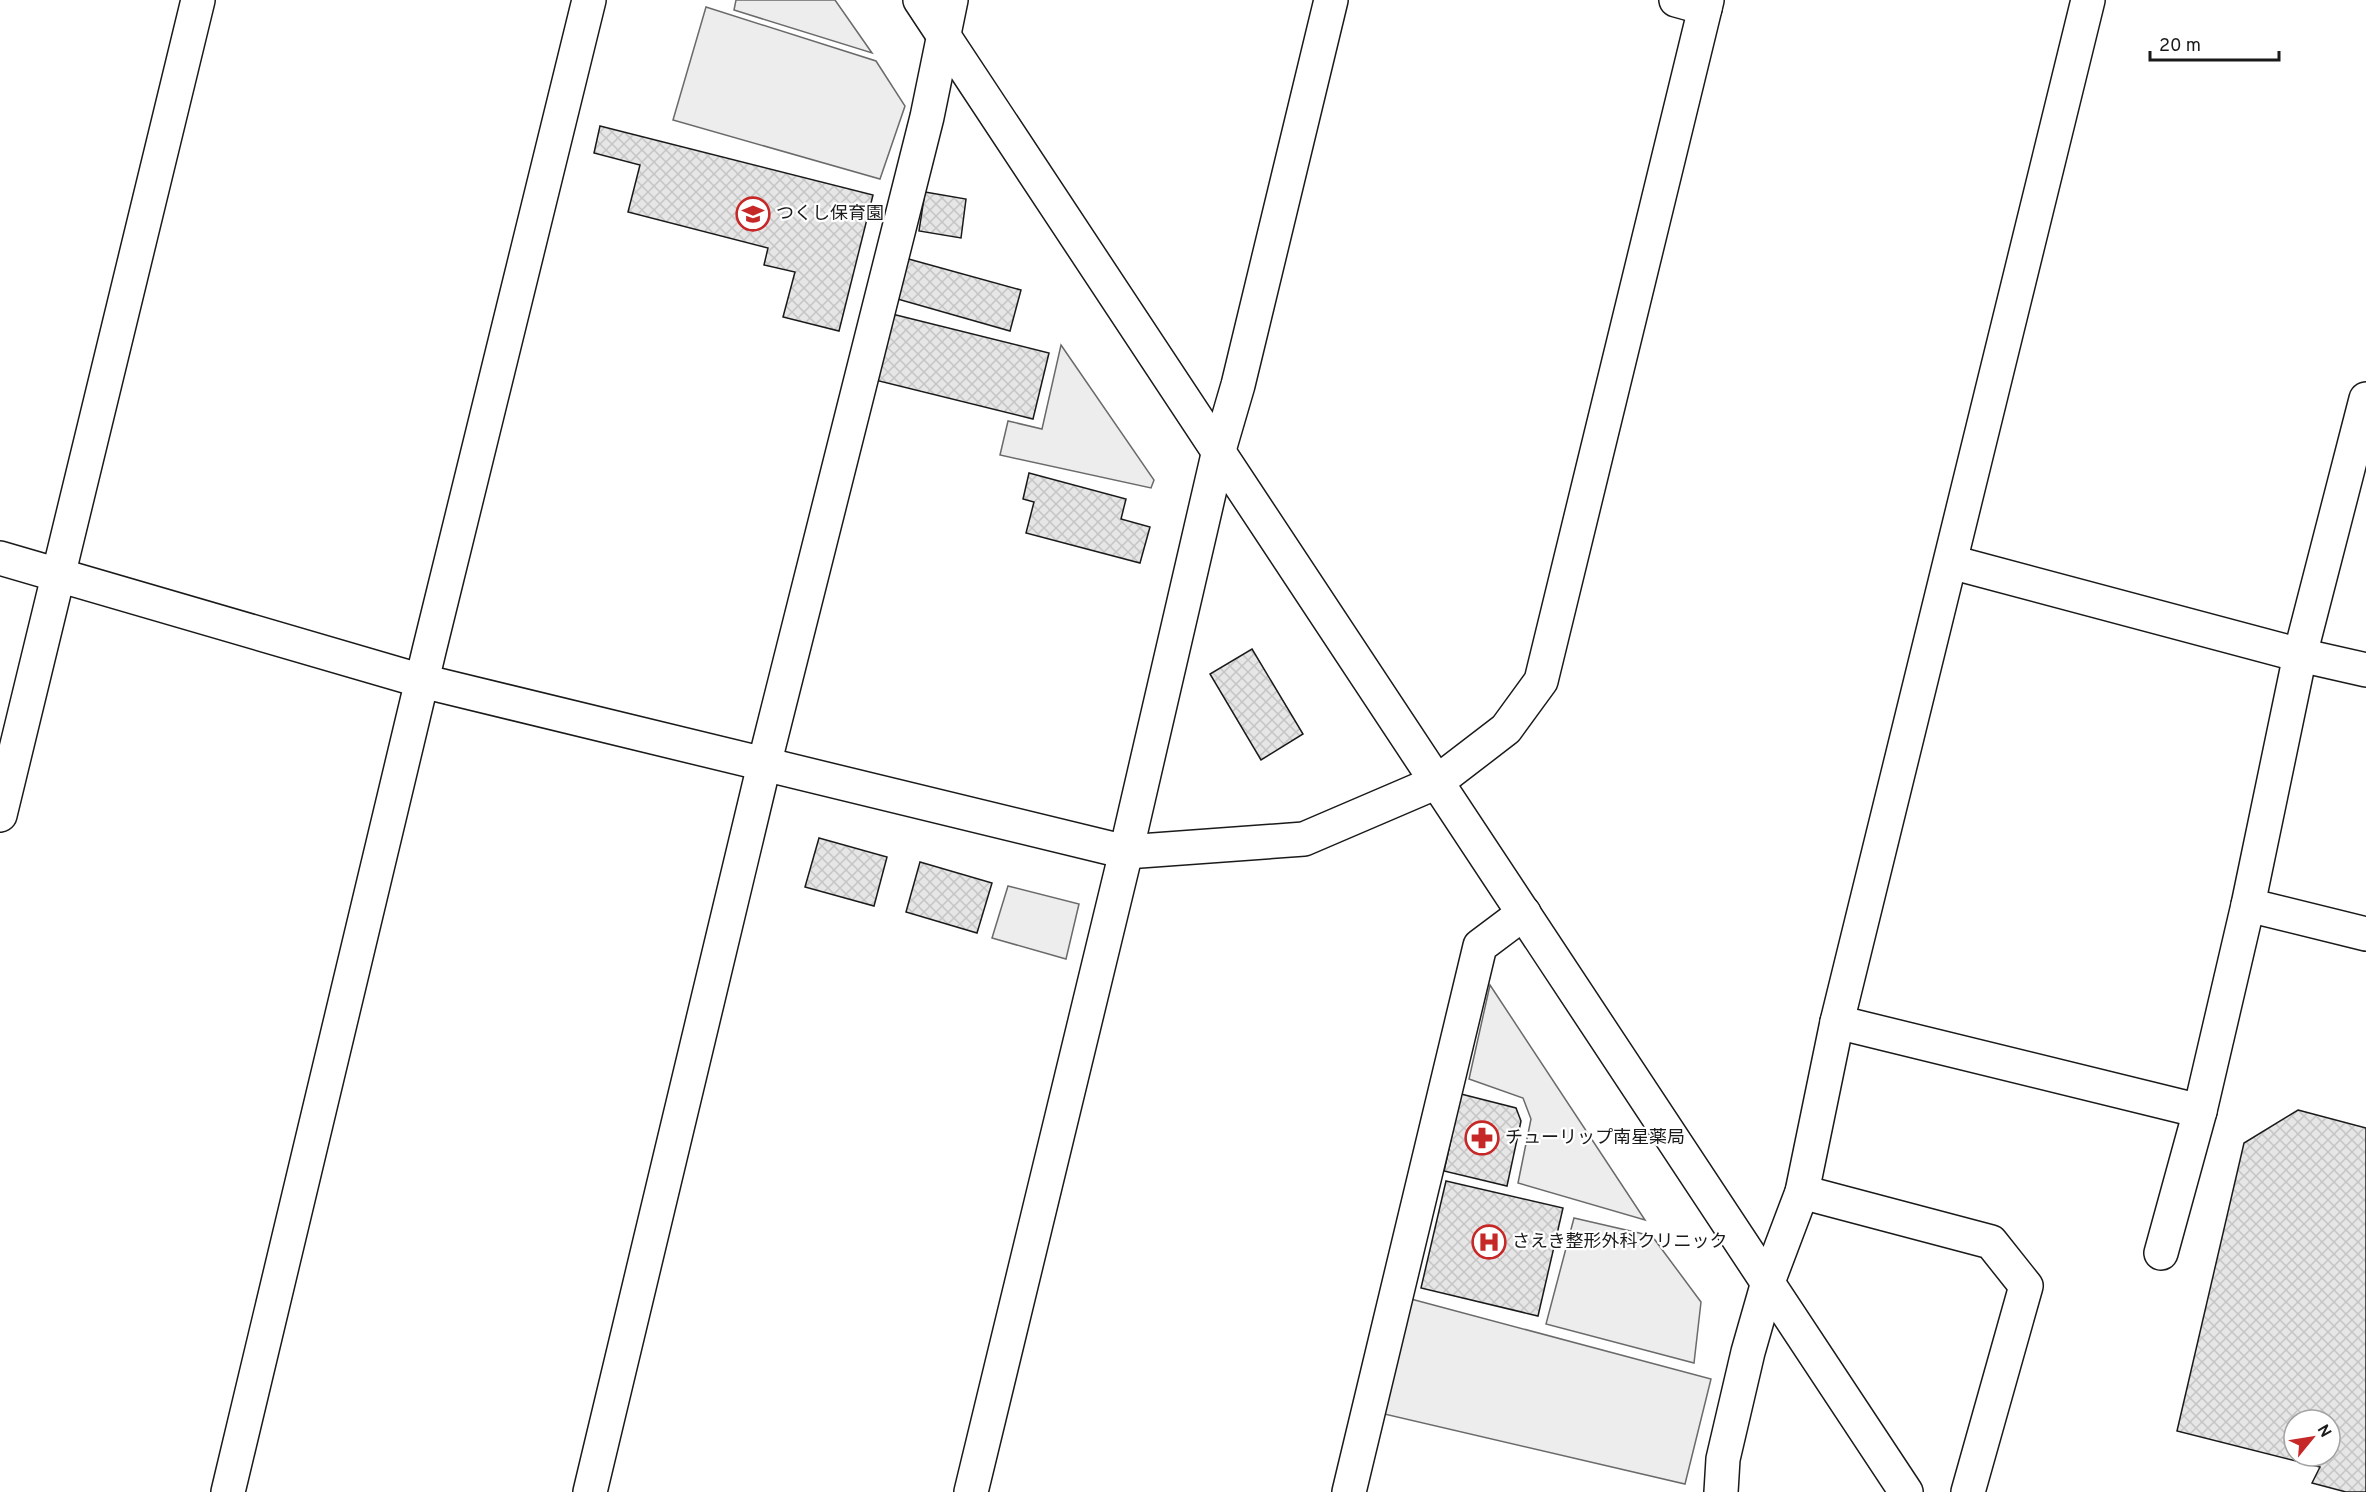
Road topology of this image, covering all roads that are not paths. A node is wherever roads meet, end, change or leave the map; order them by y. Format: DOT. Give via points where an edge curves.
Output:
graph roads {
  1 [pos="198,0"];
  2 [pos="589,0"];
  3 [pos="920,0"];
  4 [pos="951,0"];
  5 [pos="1331,0"];
  6 [pos="2088,0"];
  7 [pos="1696,3"];
  8 [pos="944,35"];
  9 [pos="2366,399"];
  10 [pos="1219,450"];
  11 [pos="0,558"];
  12 [pos="1951,562"];
  13 [pos="58,573"];
  14 [pos="2300,655"];
  15 [pos="2366,670"];
  16 [pos="422,681"];
  17 [pos="764,765"];
  18 [pos="1437,782"];
  19 [pos="0,815"];
  20 [pos="1126,852"];
  21 [pos="2248,905"];
  22 [pos="1524,913"];
  23 [pos="2366,934"];
  24 [pos="1837,1022"];
  25 [pos="2200,1111"];
  26 [pos="1802,1192"];
  27 [pos="2161,1252"];
  28 [pos="1768,1282"];
  29 [pos="228,1492"];
  30 [pos="590,1492"];
  31 [pos="971,1492"];
  32 [pos="1348,1492"];
  33 [pos="1721,1492"];
  34 [pos="1906,1492"];
  35 [pos="1968,1492"];
  1 -- 13 [label="street"];
  2 -- 16 [label="street"];
  3 -- 8 [label="street"];
  4 -- 8 [label="street"];
  5 -- 10 [label="street"];
  6 -- 12 [label="street"];
  7 -- 18 [label="street" via="1541,681 1506,729"];
  8 -- 10 [label="street"];
  8 -- 17 [label="street" via="927,117"];
  9 -- 14 [label="street"];
  10 -- 18 [label="street"];
  10 -- 20 [label="street"];
  11 -- 13 [label="street"];
  12 -- 14 [label="street"];
  12 -- 24 [label="street"];
  13 -- 16 [label="street"];
  13 -- 19 [label="street"];
  14 -- 15 [label="street"];
  14 -- 21 [label="street"];
  16 -- 17 [label="street"];
  16 -- 29 [label="street"];
  17 -- 20 [label="street"];
  17 -- 30 [label="street"];
  18 -- 20 [label="street" via="1304,839"];
  18 -- 22 [label="street"];
  20 -- 31 [label="street"];
  21 -- 23 [label="street"];
  21 -- 25 [label="street"];
  22 -- 28 [label="street"];
  22 -- 32 [label="street" via="1479,946"];
  24 -- 25 [label="street"];
  24 -- 26 [label="street"];
  25 -- 27 [label="street"];
  26 -- 28 [label="street"];
  26 -- 35 [label="street" via="1991,1242 2026,1286"];
  28 -- 33 [label="street" via="1723,1459"];
  28 -- 34 [label="street"];
}
